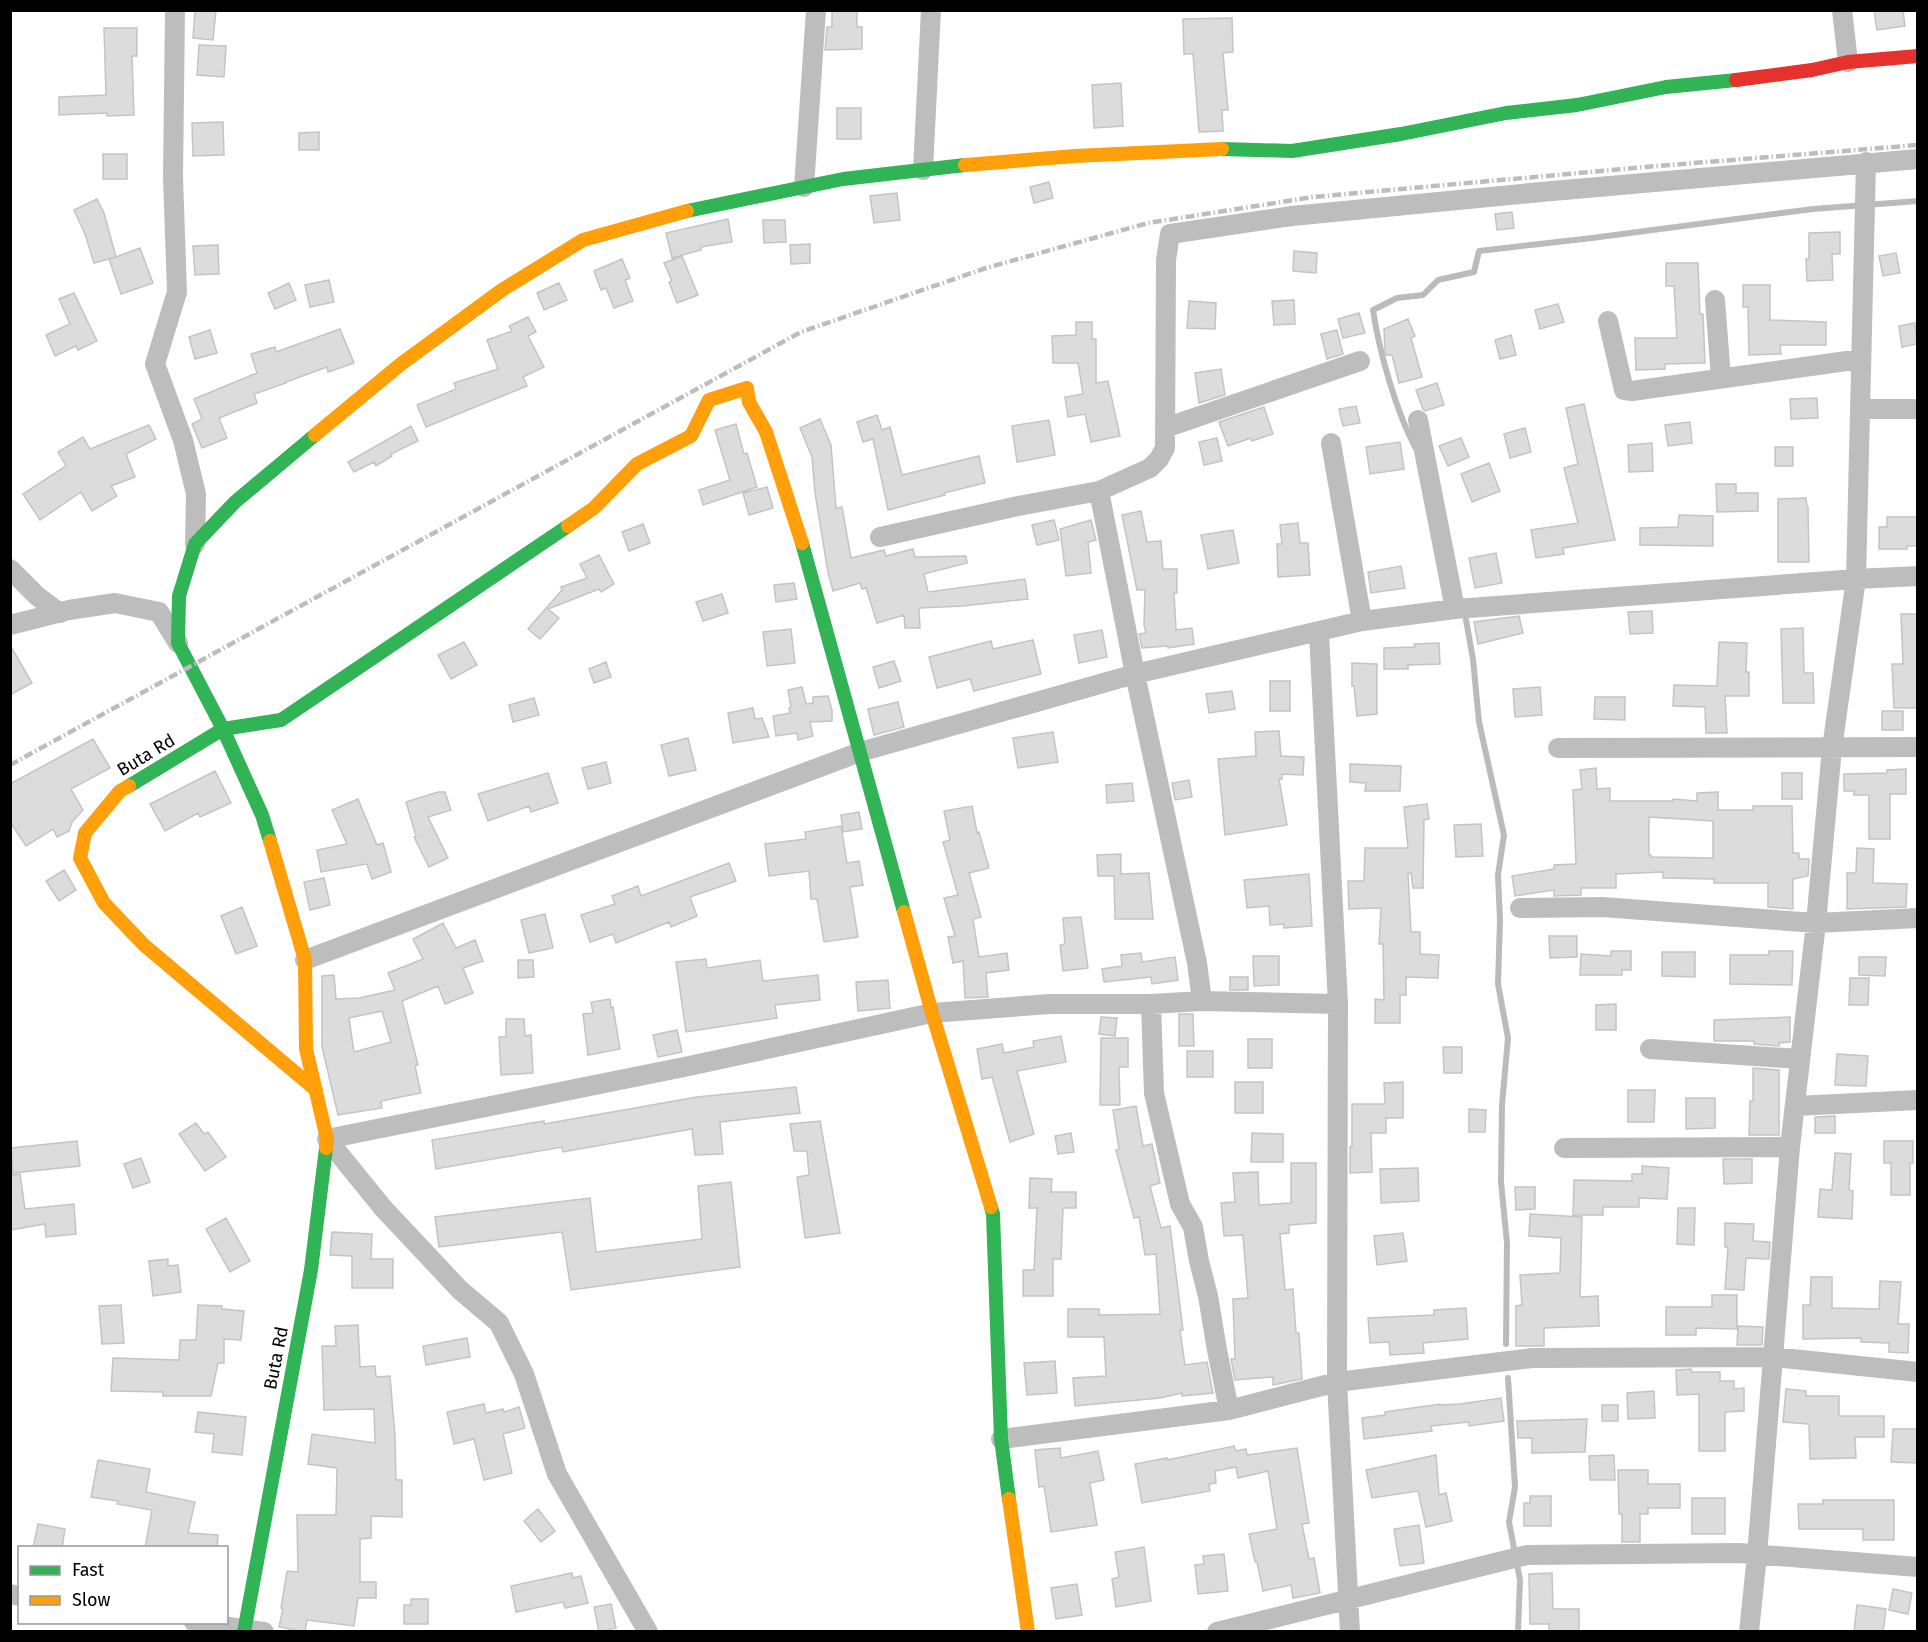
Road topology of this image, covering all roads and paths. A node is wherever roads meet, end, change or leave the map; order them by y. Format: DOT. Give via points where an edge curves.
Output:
graph roads {
  1 [pos="175,10"];
  2 [pos="816,10"];
  3 [pos="931,10"];
  4 [pos="1842,10"];
  5 [pos="1917,56"];
  6 [pos="1848,62"];
  7 [pos="1917,159"];
  8 [pos="1866,162"];
  9 [pos="923,170"];
  10 [pos="804,187"];
  11 [pos="1715,300"];
  12 [pos="1608,321"];
  13 [pos="1861,359"];
  14 [pos="1359,361"];
  15 [pos="1721,378"];
  16 [pos="1860,409"];
  17 [pos="1917,409"];
  18 [pos="1419,420"];
  19 [pos="1165,428"];
  20 [pos="1331,443"];
  21 [pos="1099,491"];
  22 [pos="880,537"];
  23 [pos="195,544"];
  24 [pos="10,569"];
  25 [pos="1917,576"];
  26 [pos="1856,579"];
  27 [pos="1455,609"];
  28 [pos="60,613"];
  29 [pos="1362,621"];
  30 [pos="10,625"];
  31 [pos="1319,633"];
  32 [pos="178,643"];
  33 [pos="1135,674"];
  34 [pos="223,729"];
  35 [pos="1917,747"];
  36 [pos="1558,748"];
  37 [pos="1832,748"];
  38 [pos="860,752"];
  39 [pos="1521,908"];
  40 [pos="1917,918"];
  41 [pos="1816,923"];
  42 [pos="305,960"];
  43 [pos="1202,1001"];
  44 [pos="1151,1004"];
  45 [pos="1338,1004"];
  46 [pos="932,1013"];
  47 [pos="1650,1049"];
  48 [pos="1800,1059"];
  49 [pos="316,1090"];
  50 [pos="1917,1100"];
  51 [pos="1795,1106"];
  52 [pos="327,1139"];
  53 [pos="1790,1147"];
  54 [pos="1564,1148"];
  55 [pos="1773,1357"];
  56 [pos="1917,1372"];
  57 [pos="1337,1382"];
  58 [pos="1229,1410"];
  59 [pos="1001,1439"];
  60 [pos="1757,1555"];
  61 [pos="1917,1567"];
  62 [pos="1347,1599"];
  63 [pos="200,1624"];
  64 [pos="244,1631"];
  65 [pos="264,1632"];
  66 [pos="648,1632"];
  67 [pos="1028,1632"];
  68 [pos="1217,1632"];
  69 [pos="1350,1632"];
  70 [pos="1749,1632"];
  1 -- 23 [label="street" via="173,177 177,291 155,364 183,440 196,494"];
  2 -- 10 [label="street"];
  3 -- 9 [label="street"];
  4 -- 6 [label="street"];
  5 -- 6 [label="street"];
  6 -- 9 [label="street" via="1773,76 1666,87 1292,151 1226,149 1086,155"];
  7 -- 8 [label="street"];
  8 -- 13 [label="street"];
  8 -- 19 [label="street" via="1292,216 1170,234 1166,260"];
  9 -- 10 [label="street"];
  10 -- 23 [label="street" via="677,213 583,240 502,290 400,364 235,502"];
  11 -- 15 [label="street"];
  12 -- 15 [label="street" via="1624,390"];
  13 -- 15 [label="street"];
  13 -- 16 [label="street"];
  14 -- 19 [label="street"];
  16 -- 17 [label="street"];
  16 -- 26 [label="street"];
  18 -- 27 [label="street"];
  19 -- 21 [label="street" via="1165,448 1150,468"];
  20 -- 29 [label="street"];
  21 -- 22 [label="street"];
  21 -- 33 [label="street"];
  23 -- 32 [label="street" via="179,596"];
  24 -- 28 [label="street"];
  25 -- 26 [label="street"];
  26 -- 27 [label="street"];
  26 -- 37 [label="street"];
  27 -- 29 [label="street"];
  28 -- 30 [label="street"];
  28 -- 32 [label="street" via="115,603 159,612"];
  29 -- 31 [label="street"];
  31 -- 33 [label="street"];
  31 -- 45 [label="street"];
  32 -- 34 [label="street"];
  33 -- 38 [label="street"];
  33 -- 43 [label="street"];
  34 -- 38 [label="street" via="281,720 594,508 637,464 691,436 709,400 747,388 749,402 766,432 806,554"];
  34 -- 42 [label="street, Buta Rd" via="262,815"];
  34 -- 49 [label="street, Buta Rd" via="120,791 85,833 80,858 104,903 144,945"];
  35 -- 37 [label="street"];
  36 -- 37 [label="street"];
  37 -- 41 [label="street"];
  38 -- 42 [label="street"];
  38 -- 46 [label="street"];
  39 -- 41 [label="street" via="1602,907"];
  40 -- 41 [label="street"];
  41 -- 48 [label="street"];
  42 -- 49 [label="street, Buta Rd" via="306,1049"];
  43 -- 44 [label="street"];
  43 -- 45 [label="street"];
  44 -- 46 [label="street" via="1050,1004"];
  44 -- 58 [label="street" via="1154,1093 1180,1204 1193,1227"];
  45 -- 57 [label="street"];
  46 -- 52 [label="street"];
  46 -- 59 [label="street" via="993,1214"];
  47 -- 48 [label="street"];
  48 -- 51 [label="street"];
  49 -- 52 [label="street, Buta Rd"];
  50 -- 51 [label="street"];
  51 -- 53 [label="street"];
  52 -- 64 [label="street, Buta Rd" via="311,1270"];
  52 -- 66 [label="street" via="437,1266 499,1323 524,1374 556,1474"];
  53 -- 54 [label="street"];
  53 -- 55 [label="street"];
  55 -- 56 [label="street"];
  55 -- 57 [label="street" via="1532,1358"];
  55 -- 60 [label="street"];
  57 -- 58 [label="street"];
  57 -- 62 [label="street"];
  58 -- 59 [label="street"];
  59 -- 67 [label="street"];
  60 -- 61 [label="street"];
  60 -- 62 [label="street" via="1527,1555"];
  60 -- 70 [label="street"];
  62 -- 68 [label="street"];
  62 -- 69 [label="street"];
  63 -- 64 [label="street"];
  64 -- 65 [label="street"];
}
